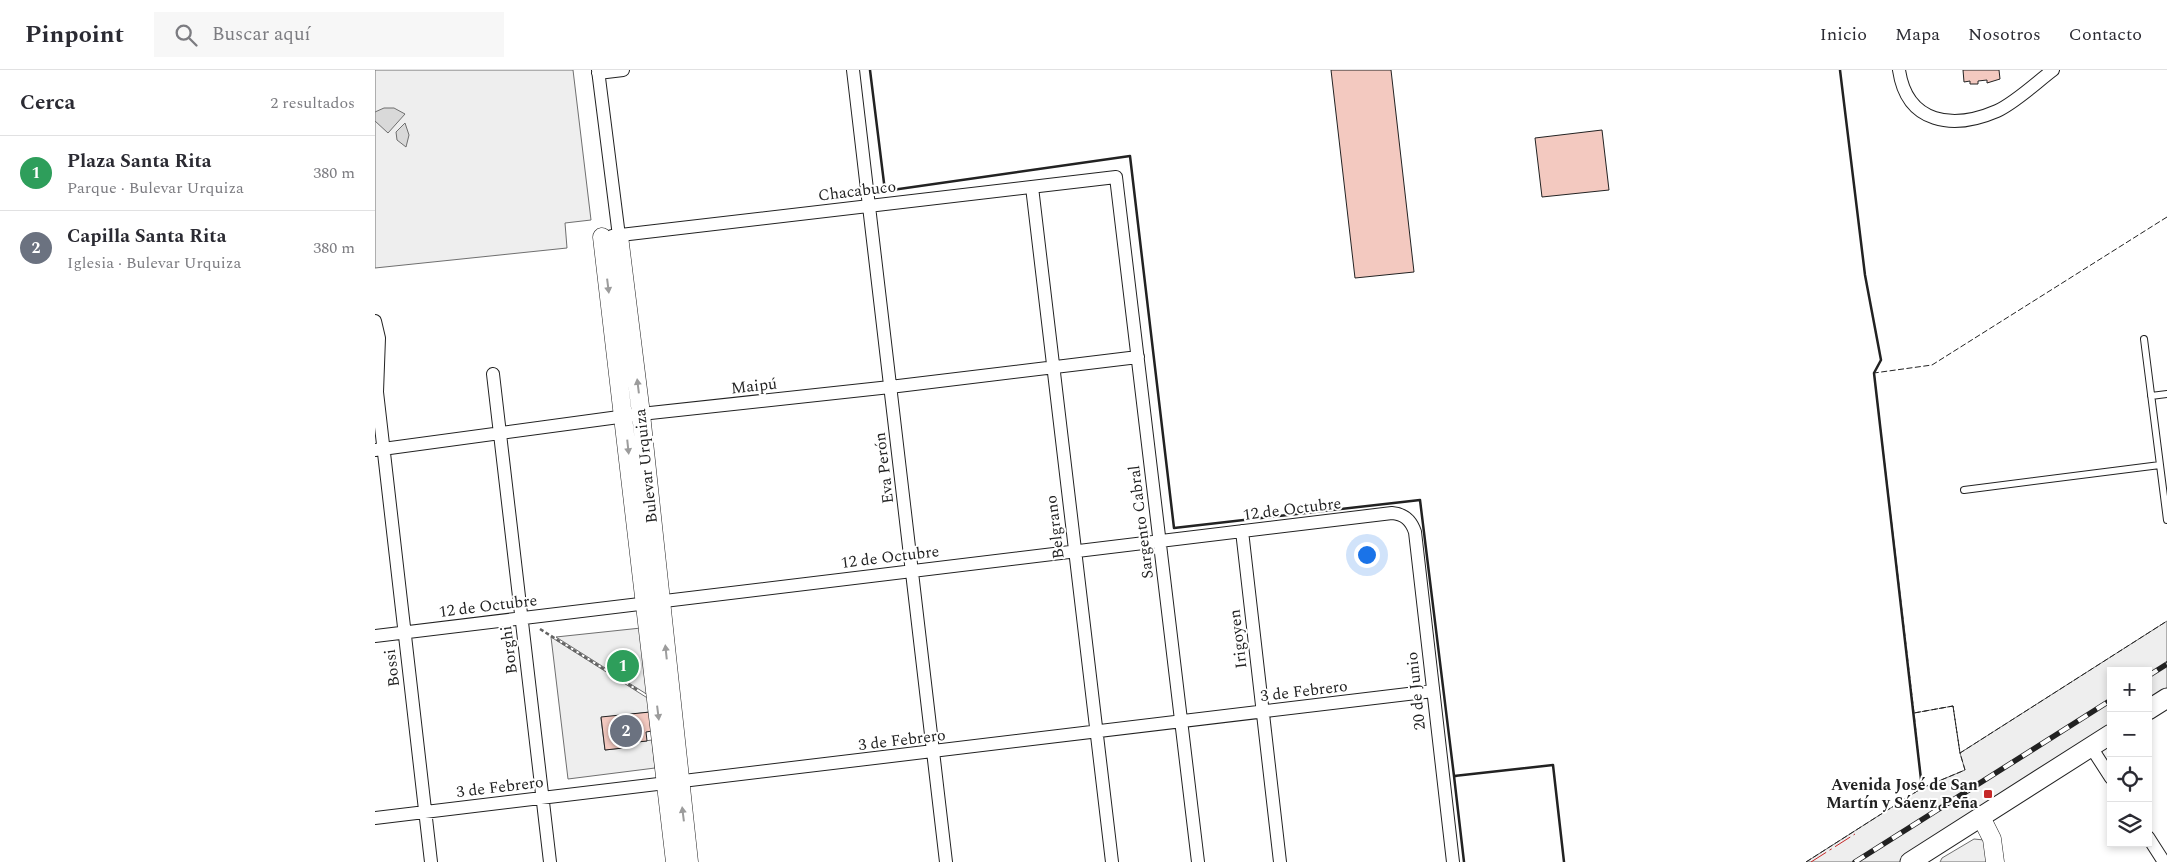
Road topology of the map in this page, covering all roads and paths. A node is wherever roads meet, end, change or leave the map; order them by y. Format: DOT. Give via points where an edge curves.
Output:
graph roads {
  1 [pos="623,70"];
  2 [pos="853,70"];
  3 [pos="1899,70"];
  4 [pos="2053,70"];
  5 [pos="598,72"];
  6 [pos="1117,177"];
  7 [pos="1032,187"];
  8 [pos="870,206"];
  9 [pos="611,237"];
  10 [pos="375,321"];
  11 [pos="2144,339"];
  12 [pos="1138,357"];
  13 [pos="1053,367"];
  14 [pos="493,374"];
  15 [pos="891,387"];
  16 [pos="2167,394"];
  17 [pos="2151,396"];
  18 [pos="633,415"];
  19 [pos="500,434"];
  20 [pos="379,449"];
  21 [pos="2160,465"];
  22 [pos="1964,490"];
  23 [pos="1407,518"];
  24 [pos="2167,520"];
  25 [pos="1242,531"];
  26 [pos="1160,541"];
  27 [pos="1075,551"];
  28 [pos="912,571"];
  29 [pos="653,602"];
  30 [pos="522,618"];
  31 [pos="405,632"];
  32 [pos="375,636"];
  33 [pos="1433,691"];
  34 [pos="2167,698"];
  35 [pos="656,702"];
  36 [pos="2152,707"];
  37 [pos="1263,713"];
  38 [pos="1181,723"];
  39 [pos="1097,732"];
  40 [pos="2107,737"];
  41 [pos="2091,747"];
  42 [pos="932,752"];
  43 [pos="2107,772"];
  44 [pos="673,783"];
  45 [pos="543,798"];
  46 [pos="425,812"];
  47 [pos="1981,817"];
  48 [pos="375,818"];
  49 [pos="2152,843"];
  50 [pos="1918,860"];
  51 [pos="431,862"];
  52 [pos="550,862"];
  53 [pos="675,862"];
  54 [pos="689,862"];
  55 [pos="946,862"];
  56 [pos="1113,862"];
  57 [pos="1198,862"];
  58 [pos="1280,862"];
  59 [pos="1453,862"];
  60 [pos="1995,862"];
  61 [pos="2164,862"];
  1 -- 5 [label="street"];
  2 -- 8 [label="street, Eva Perón"];
  3 -- 4 [label="street" via="1900,80 1912,103 1928,117 1949,123 1998,111"];
  5 -- 9 [label="street, Bulevar Urquiza"];
  6 -- 7 [label="street, Chacabuco"];
  6 -- 12 [label="street, Sargento Cabral"];
  7 -- 8 [label="street, Chacabuco"];
  7 -- 13 [label="street, Belgrano"];
  8 -- 9 [label="street, Chacabuco"];
  8 -- 15 [label="street, Eva Perón"];
  9 -- 18 [label="street, Bulevar Urquiza"];
  10 -- 20 [label="street, Bossi" via="379,338"];
  11 -- 17 [label="lane"];
  12 -- 13 [label="street, Maipú"];
  12 -- 26 [label="street, Sargento Cabral"];
  13 -- 15 [label="street, Maipú"];
  13 -- 27 [label="street, Belgrano"];
  14 -- 19 [label="street, Borghi"];
  15 -- 18 [label="street, Maipú"];
  15 -- 28 [label="street, Eva Perón"];
  16 -- 17 [label="lane"];
  17 -- 21 [label="lane"];
  18 -- 19 [label="street, Maipú"];
  18 -- 29 [label="street, Bulevar Urquiza"];
  19 -- 20 [label="street, Maipú"];
  19 -- 30 [label="street, Borghi"];
  20 -- 31 [label="street, Bossi"];
  21 -- 22 [label="lane"];
  21 -- 24 [label="lane"];
  23 -- 25 [label="street, 12 de Octubre" via="1392,513"];
  23 -- 33 [label="street, 20 de Junio" via="1415,532"];
  25 -- 26 [label="street, 12 de Octubre"];
  25 -- 37 [label="street, Irigoyen"];
  26 -- 27 [label="street, 12 de Octubre"];
  26 -- 38 [label="street, Sargento Cabral"];
  27 -- 28 [label="street, 12 de Octubre"];
  27 -- 39 [label="street, Belgrano"];
  28 -- 29 [label="street, 12 de Octubre"];
  28 -- 42 [label="street, Eva Perón"];
  29 -- 30 [label="street, 12 de Octubre"];
  29 -- 35 [label="street, Bulevar Urquiza"];
  44 -- 29 [label="street, Bulevar Urquiza, one-way"];
  30 -- 31 [label="street, 12 de Octubre"];
  30 -- 35 [label="path"];
  30 -- 45 [label="street, Borghi"];
  31 -- 32 [label="street, 12 de Octubre"];
  31 -- 46 [label="street, Bossi"];
  33 -- 37 [label="street, 3 de Febrero"];
  33 -- 59 [label="street, 20 de Junio"];
  34 -- 36 [label="main road"];
  35 -- 44 [label="street, Bulevar Urquiza, one-way"];
  37 -- 38 [label="street, 3 de Febrero"];
  37 -- 58 [label="street, Irigoyen"];
  38 -- 39 [label="street, 3 de Febrero"];
  38 -- 57 [label="street, Sargento Cabral"];
  39 -- 42 [label="street, 3 de Febrero"];
  39 -- 56 [label="street, Belgrano"];
  40 -- 41 [label="main road"];
  41 -- 43 [label="street"];
  41 -- 47 [label="main road"];
  42 -- 44 [label="street, 3 de Febrero"];
  42 -- 55 [label="street, Eva Perón"];
  44 -- 45 [label="street, 3 de Febrero"];
  44 -- 53 [label="street, Bulevar Urquiza"];
  54 -- 44 [label="street, Bulevar Urquiza, one-way"];
  45 -- 46 [label="street, 3 de Febrero"];
  45 -- 52 [label="street, Borghi"];
  46 -- 48 [label="street, 3 de Febrero"];
  46 -- 51 [label="street, Bossi"];
  47 -- 50 [label="main road"];
  47 -- 60 [label="street" via="1992,839"];
  49 -- 61 [label="street"];
}
